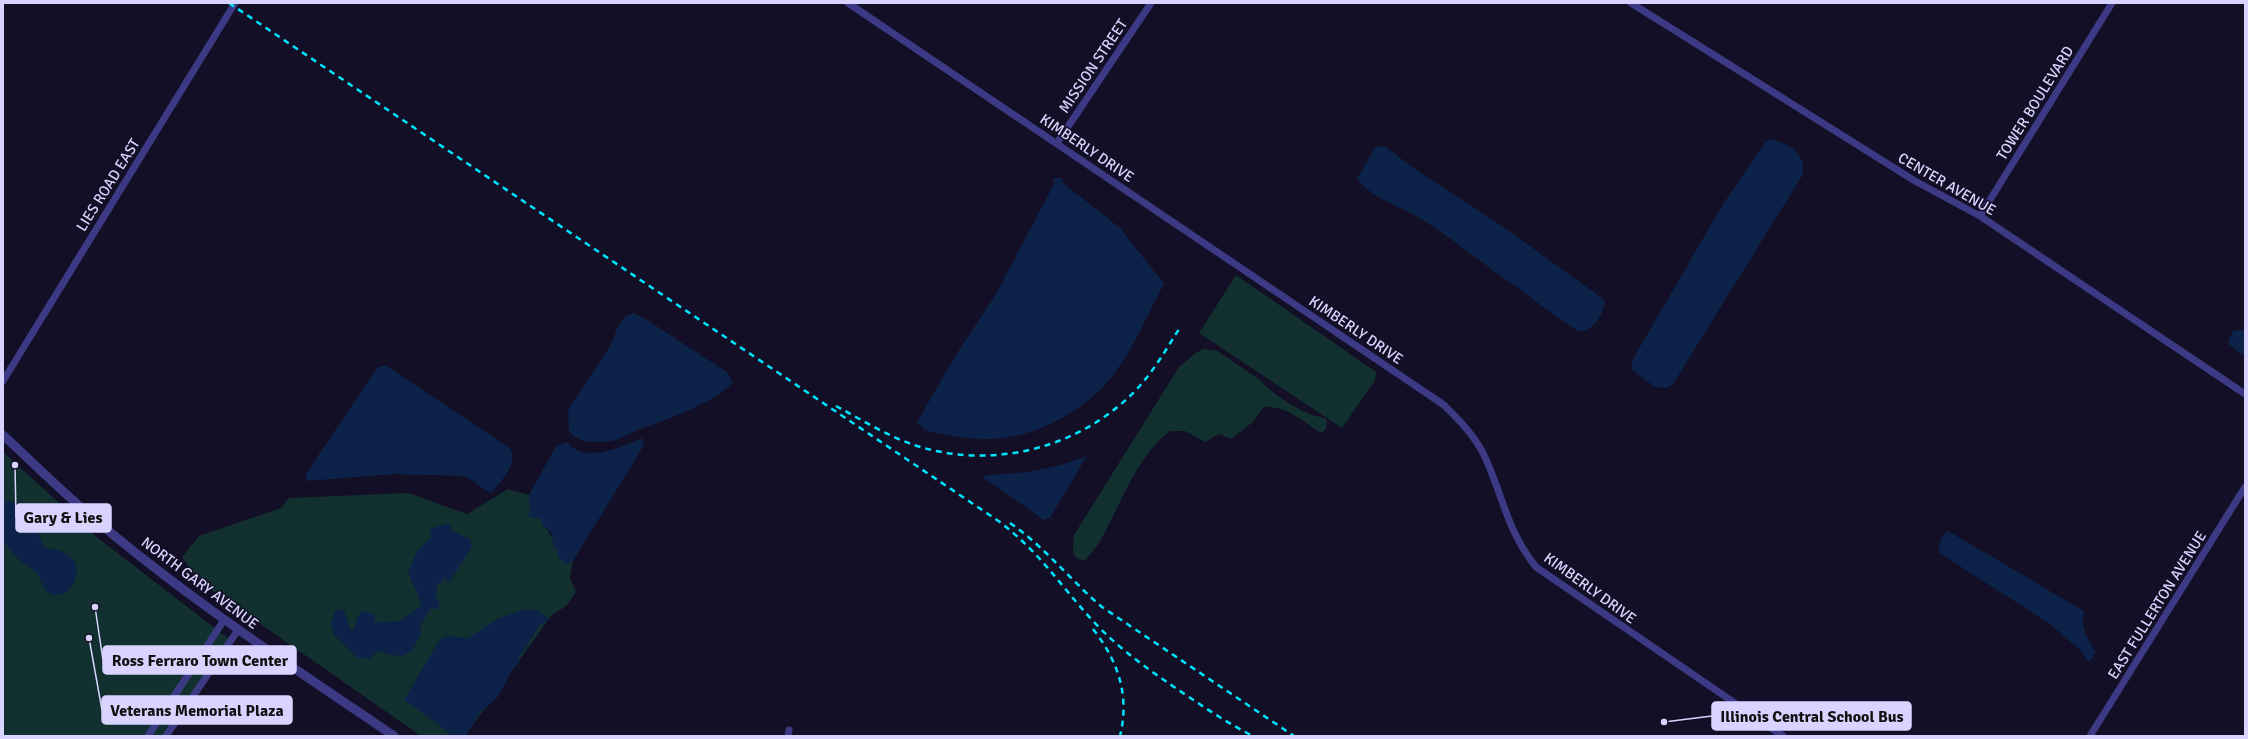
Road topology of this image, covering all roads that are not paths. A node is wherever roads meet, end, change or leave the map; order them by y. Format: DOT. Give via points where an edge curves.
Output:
graph roads {
  1 [pos="235,3"];
  2 [pos="848,3"];
  3 [pos="1151,3"];
  4 [pos="1631,3"];
  5 [pos="2112,3"];
  6 [pos="1056,144"];
  7 [pos="1980,216"];
  8 [pos="3,381"];
  9 [pos="2245,394"];
  10 [pos="3,435"];
  11 [pos="2245,487"];
  12 [pos="224,620"];
  13 [pos="238,630"];
  14 [pos="148,736"];
  15 [pos="166,736"];
  16 [pos="394,736"];
  17 [pos="1783,736"];
  18 [pos="2090,736"];
  1 -- 8 [label="street, LIES ROAD EAST"];
  2 -- 6 [label="street, KIMBERLY DRIVE"];
  3 -- 6 [label="street, MISSION STREET"];
  4 -- 7 [label="street, CENTER AVENUE" via="1915,181"];
  5 -- 7 [label="street, TOWER BOULEVARD"];
  6 -- 17 [label="street, KIMBERLY DRIVE" via="1444,405 1464,424 1483,453 1514,534 1536,567"];
  7 -- 9 [label="street, CENTER AVENUE"];
  10 -- 12 [label="street, NORTH GARY AVENUE" via="93,518"];
  11 -- 18 [label="street, EAST FULLERTON AVENUE"];
  12 -- 13 [label="street, NORTH GARY AVENUE"];
  12 -- 14 [label="street"];
  13 -- 15 [label="street"];
  13 -- 16 [label="street, NORTH GARY AVENUE"];
}
